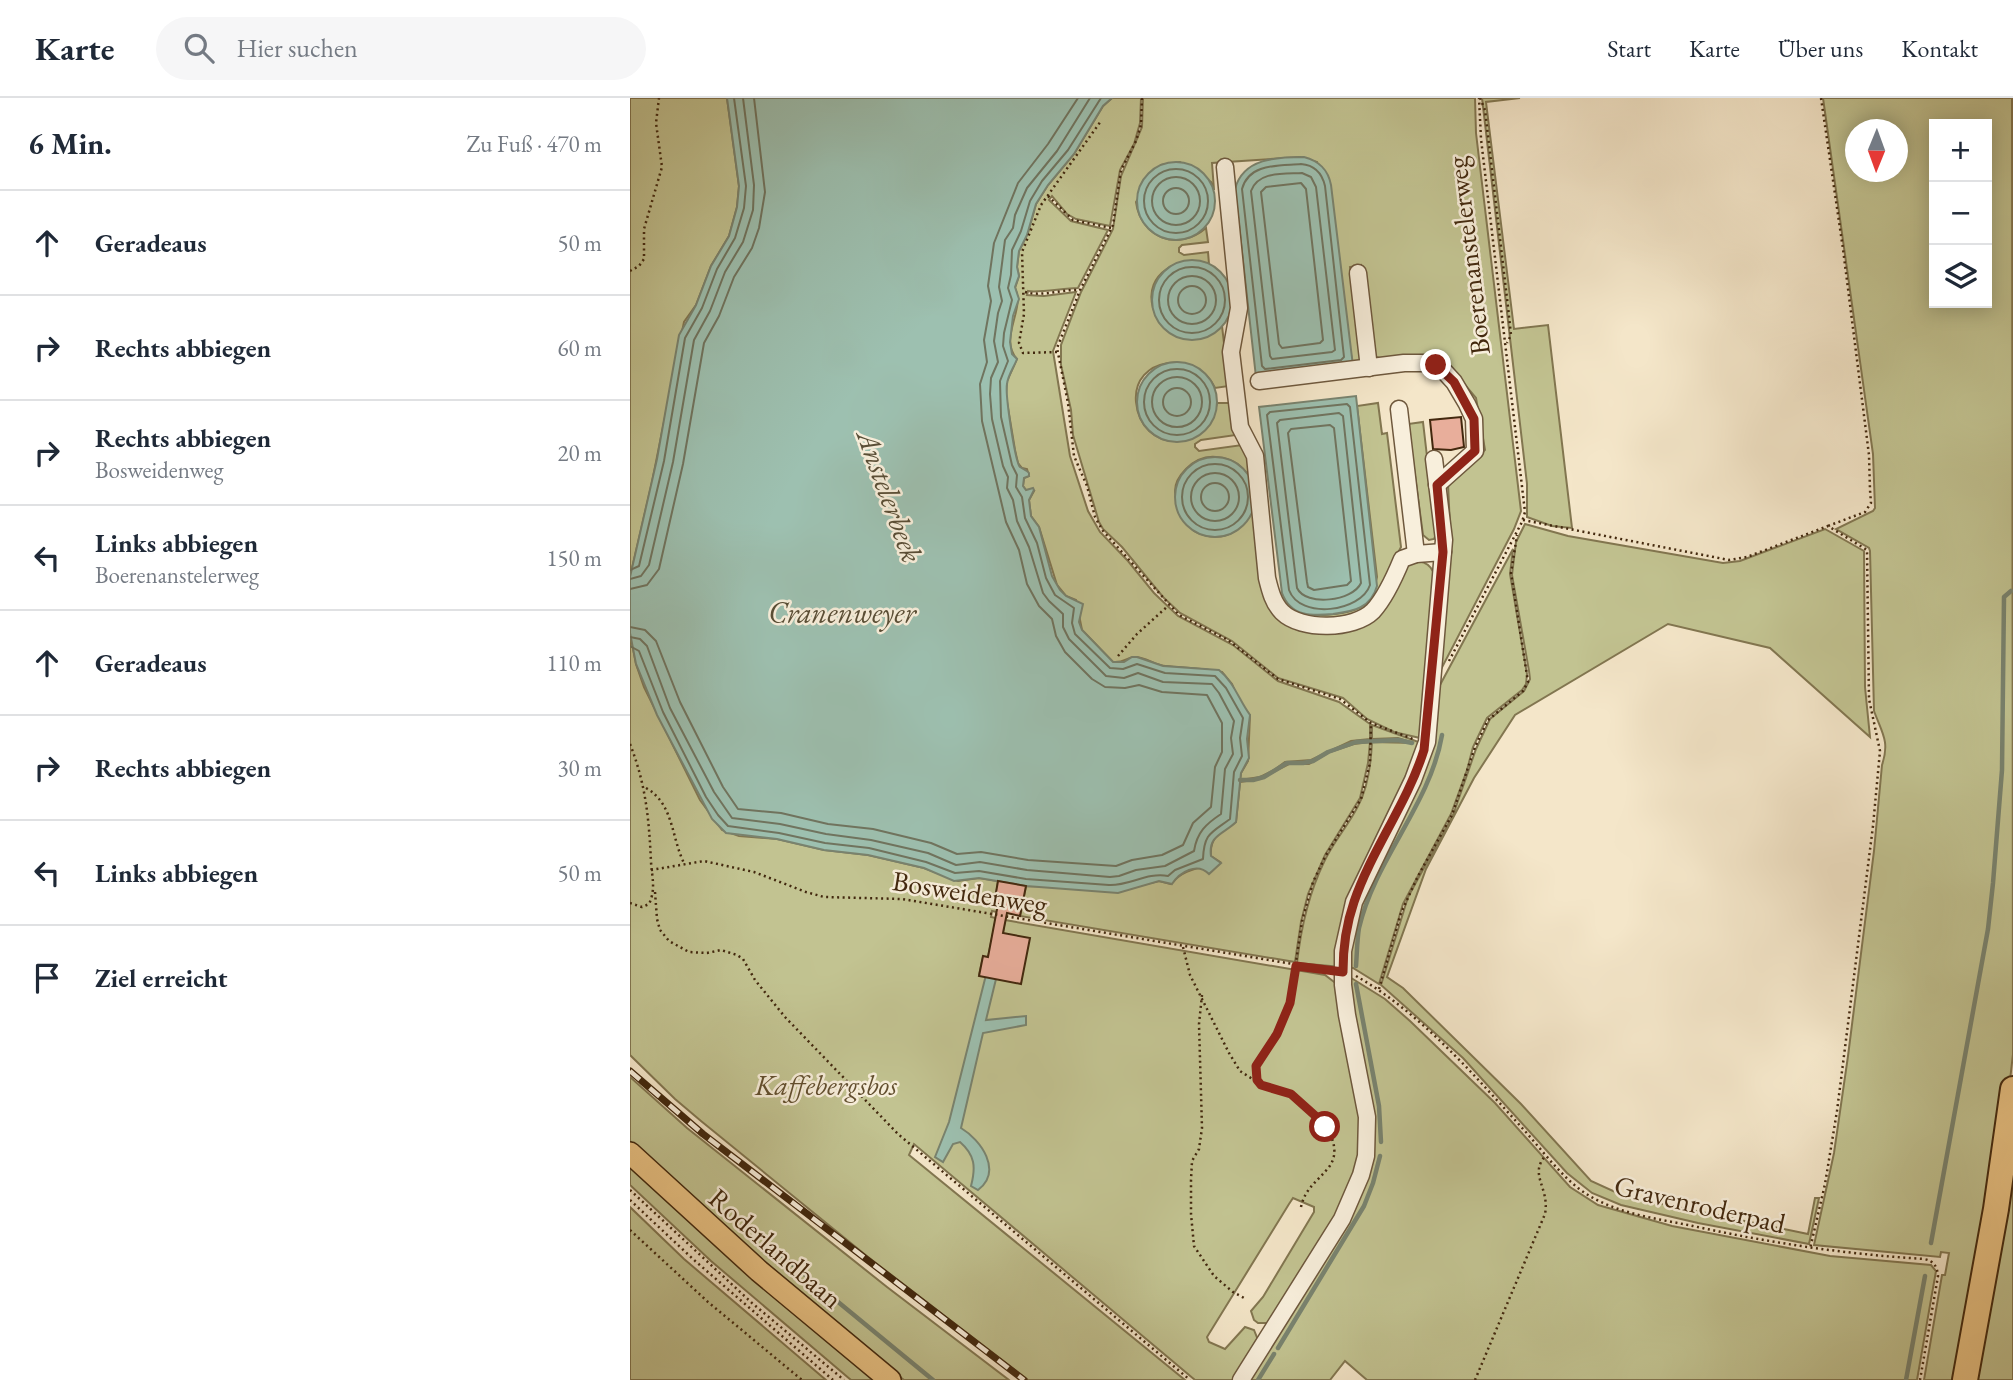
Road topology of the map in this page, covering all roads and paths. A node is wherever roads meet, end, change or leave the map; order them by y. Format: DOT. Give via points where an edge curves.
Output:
graph roads {
  1 [pos="659,98"];
  2 [pos="1142,98"];
  3 [pos="1480,98"];
  4 [pos="1821,98"];
  5 [pos="1101,121"];
  6 [pos="1225,167"];
  7 [pos="1048,195"];
  8 [pos="1111,228"];
  9 [pos="1505,267"];
  10 [pos="1497,269"];
  11 [pos="630,271"];
  12 [pos="1358,273"];
  13 [pos="1080,290"];
  14 [pos="1023,292"];
  15 [pos="1506,346"];
  16 [pos="1057,352"];
  17 [pos="1369,368"];
  18 [pos="1259,381"];
  19 [pos="1399,409"];
  20 [pos="1434,459"];
  21 [pos="1437,485"];
  22 [pos="1523,520"];
  23 [pos="1828,526"];
  24 [pos="1517,531"];
  25 [pos="1443,552"];
  26 [pos="1416,554"];
  27 [pos="1169,605"];
  28 [pos="1118,656"];
  29 [pos="1447,665"];
  30 [pos="1371,723"];
  31 [pos="1427,742"];
  32 [pos="630,744"];
  33 [pos="644,786"];
  34 [pos="684,863"];
  35 [pos="651,870"];
  36 [pos="655,892"];
  37 [pos="630,903"];
  38 [pos="1183,947"];
  39 [pos="1296,966"];
  40 [pos="1343,972"];
  41 [pos="1379,989"];
  42 [pos="1202,995"];
  43 [pos="1260,1084"];
  44 [pos="2013,1089"];
  45 [pos="630,1153"];
  46 [pos="1546,1155"];
  47 [pos="630,1190"];
  48 [pos="630,1200"];
  49 [pos="1301,1207"];
  50 [pos="630,1230"];
  51 [pos="1810,1249"];
  52 [pos="1246,1299"];
  53 [pos="802,1380"];
  54 [pos="833,1380"];
  55 [pos="844,1380"];
  56 [pos="890,1380"];
  57 [pos="1190,1380"];
  58 [pos="1241,1380"];
  59 [pos="1475,1380"];
  60 [pos="1920,1380"];
  61 [pos="1965,1380"];
  1 -- 11 [label="path" via="656,123 662,167 644,229 644,259"];
  2 -- 8 [label="path" via="1141,125 1121,170"];
  3 -- 9 [label="path"];
  3 -- 10 [label="path, Boerenanstelerweg"];
  4 -- 23 [label="path" via="1869,455 1871,503 1865,512"];
  5 -- 7 [label="path"];
  6 -- 26 [label="street" via="1239,308 1231,352 1240,427 1255,456 1272,597 1294,621 1320,626 1352,623 1373,610 1402,559"];
  7 -- 8 [label="path" via="1073,220"];
  7 -- 14 [label="path" via="1022,252"];
  8 -- 13 [label="path"];
  9 -- 10 [label="path"];
  9 -- 15 [label="path" via="1511,335"];
  10 -- 15 [label="path, Boerenanstelerweg"];
  12 -- 17 [label="street"];
  13 -- 14 [label="path"];
  13 -- 16 [label="path"];
  14 -- 16 [label="path" via="1019,343 1023,353"];
  15 -- 22 [label="path, Boerenanstelerweg" via="1525,501"];
  16 -- 27 [label="path" via="1074,456 1095,517"];
  17 -- 18 [label="street"];
  17 -- 21 [label="street" via="1432,363 1454,382 1467,404 1474,419 1475,451"];
  19 -- 26 [label="street"];
  20 -- 21 [label="street"];
  21 -- 25 [label="street"];
  22 -- 23 [label="path" via="1729,560"];
  22 -- 24 [label="path, Boerenanstelerweg"];
  23 -- 51 [label="path" via="1867,551 1869,699 1880,751 1837,1111"];
  24 -- 29 [label="path, Boerenanstelerweg"];
  24 -- 41 [label="path" via="1511,573 1528,682 1488,720 1452,815 1401,913"];
  25 -- 26 [label="street"];
  25 -- 31 [label="street"];
  27 -- 28 [label="path"];
  27 -- 30 [label="path" via="1236,645 1278,679 1340,699"];
  30 -- 31 [label="path"];
  30 -- 39 [label="path" via="1369,768 1361,799 1326,855 1309,894"];
  31 -- 40 [label="street" via="1354,902"];
  32 -- 33 [label="path"];
  33 -- 34 [label="path" via="670,815"];
  33 -- 35 [label="path"];
  34 -- 35 [label="path, Bosweidenweg"];
  34 -- 38 [label="path, Bosweidenweg" via="704,861 754,872 824,897 902,898"];
  35 -- 36 [label="path"];
  36 -- 37 [label="path" via="649,904"];
  36 -- 57 [label="path" via="660,930 669,941 689,951 721,950 737,955 785,1017 898,1135"];
  38 -- 39 [label="path, Bosweidenweg"];
  38 -- 42 [label="path" via="1190,975"];
  39 -- 40 [label="path, Bosweidenweg"];
  39 -- 43 [label="path" via="1290,1003 1256,1066"];
  40 -- 41 [label="path, Gravenroderpad"];
  40 -- 58 [label="street" via="1367,1117 1361,1175 1342,1219"];
  41 -- 46 [label="path, Gravenroderpad" via="1475,1077"];
  42 -- 43 [label="path" via="1240,1071"];
  42 -- 52 [label="path" via="1202,1128 1191,1180 1194,1246 1214,1276"];
  43 -- 49 [label="path" via="1291,1094 1320,1120 1332,1139 1332,1161 1308,1187"];
  44 -- 61 [label="highway"];
  45 -- 56 [label="main road, Roderlandbaan" via="798,1306"];
  46 -- 51 [label="path, Gravenroderpad" via="1577,1187 1606,1204 1644,1216"];
  46 -- 59 [label="path" via="1538,1170 1546,1194 1545,1214"];
  47 -- 55 [label="path, Roderlandbaan"];
  48 -- 54 [label="path"];
  50 -- 53 [label="path"];
  51 -- 60 [label="path, Gravenroderpad" via="1924,1259 1935,1265 1938,1276"];
}
